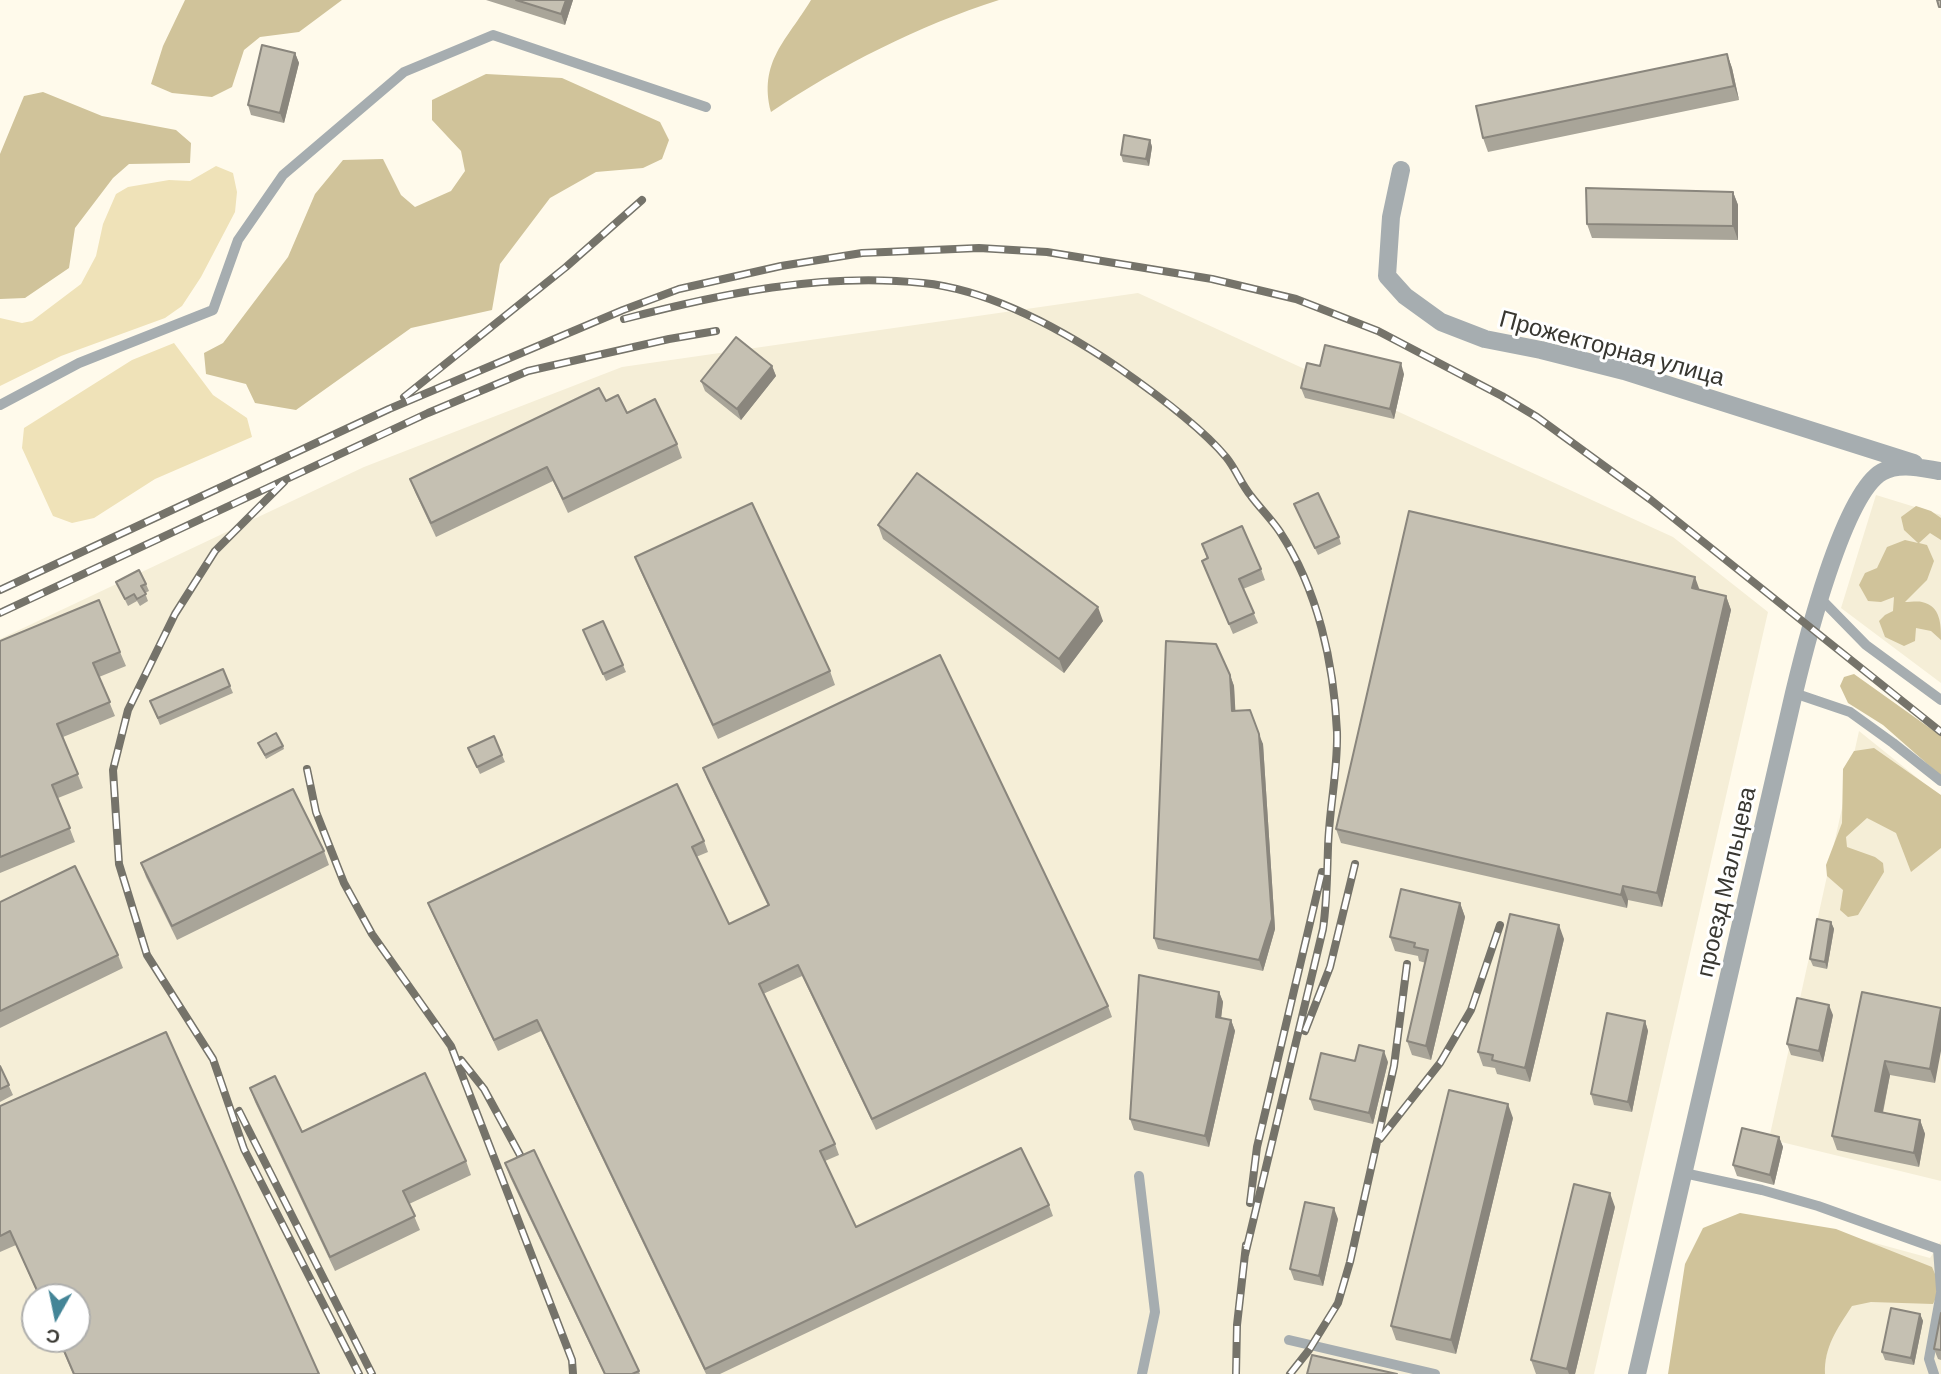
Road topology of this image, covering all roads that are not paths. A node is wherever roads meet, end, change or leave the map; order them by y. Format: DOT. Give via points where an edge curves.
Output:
graph roads {
  1 [pos="706,107"];
  2 [pos="1401,170"];
  3 [pos="0,405"];
  4 [pos="1940,471"];
  5 [pos="1819,597"];
  6 [pos="1794,693"];
  7 [pos="1941,700"];
  8 [pos="1941,781"];
  9 [pos="1685,1173"];
  10 [pos="1139,1176"];
  11 [pos="1941,1291"];
  12 [pos="1289,1340"];
  13 [pos="1142,1374"];
  14 [pos="1435,1374"];
  15 [pos="1637,1374"];
  16 [pos="1934,1374"];
  1 -- 3 [label="lane" via="493,35 404,72 283,175 238,240 213,310 79,363"];
  2 -- 4 [label="street, Прожекторная улица" via="1391,217 1388,276 1405,296 1441,322 1485,339 1624,371"];
  4 -- 5 [label="street, проезд Мальцева" via="1898,466 1872,478 1850,517"];
  5 -- 6 [label="street, проезд Мальцева"];
  5 -- 7 [label="lane" via="1866,645"];
  6 -- 8 [label="lane" via="1850,712"];
  6 -- 9 [label="street, проезд Мальцева"];
  9 -- 11 [label="lane" via="1818,1206 1938,1249"];
  9 -- 15 [label="street, проезд Мальцева"];
  10 -- 13 [label="lane" via="1155,1312"];
  11 -- 16 [label="lane" via="1929,1359"];
  12 -- 14 [label="lane"];
}
